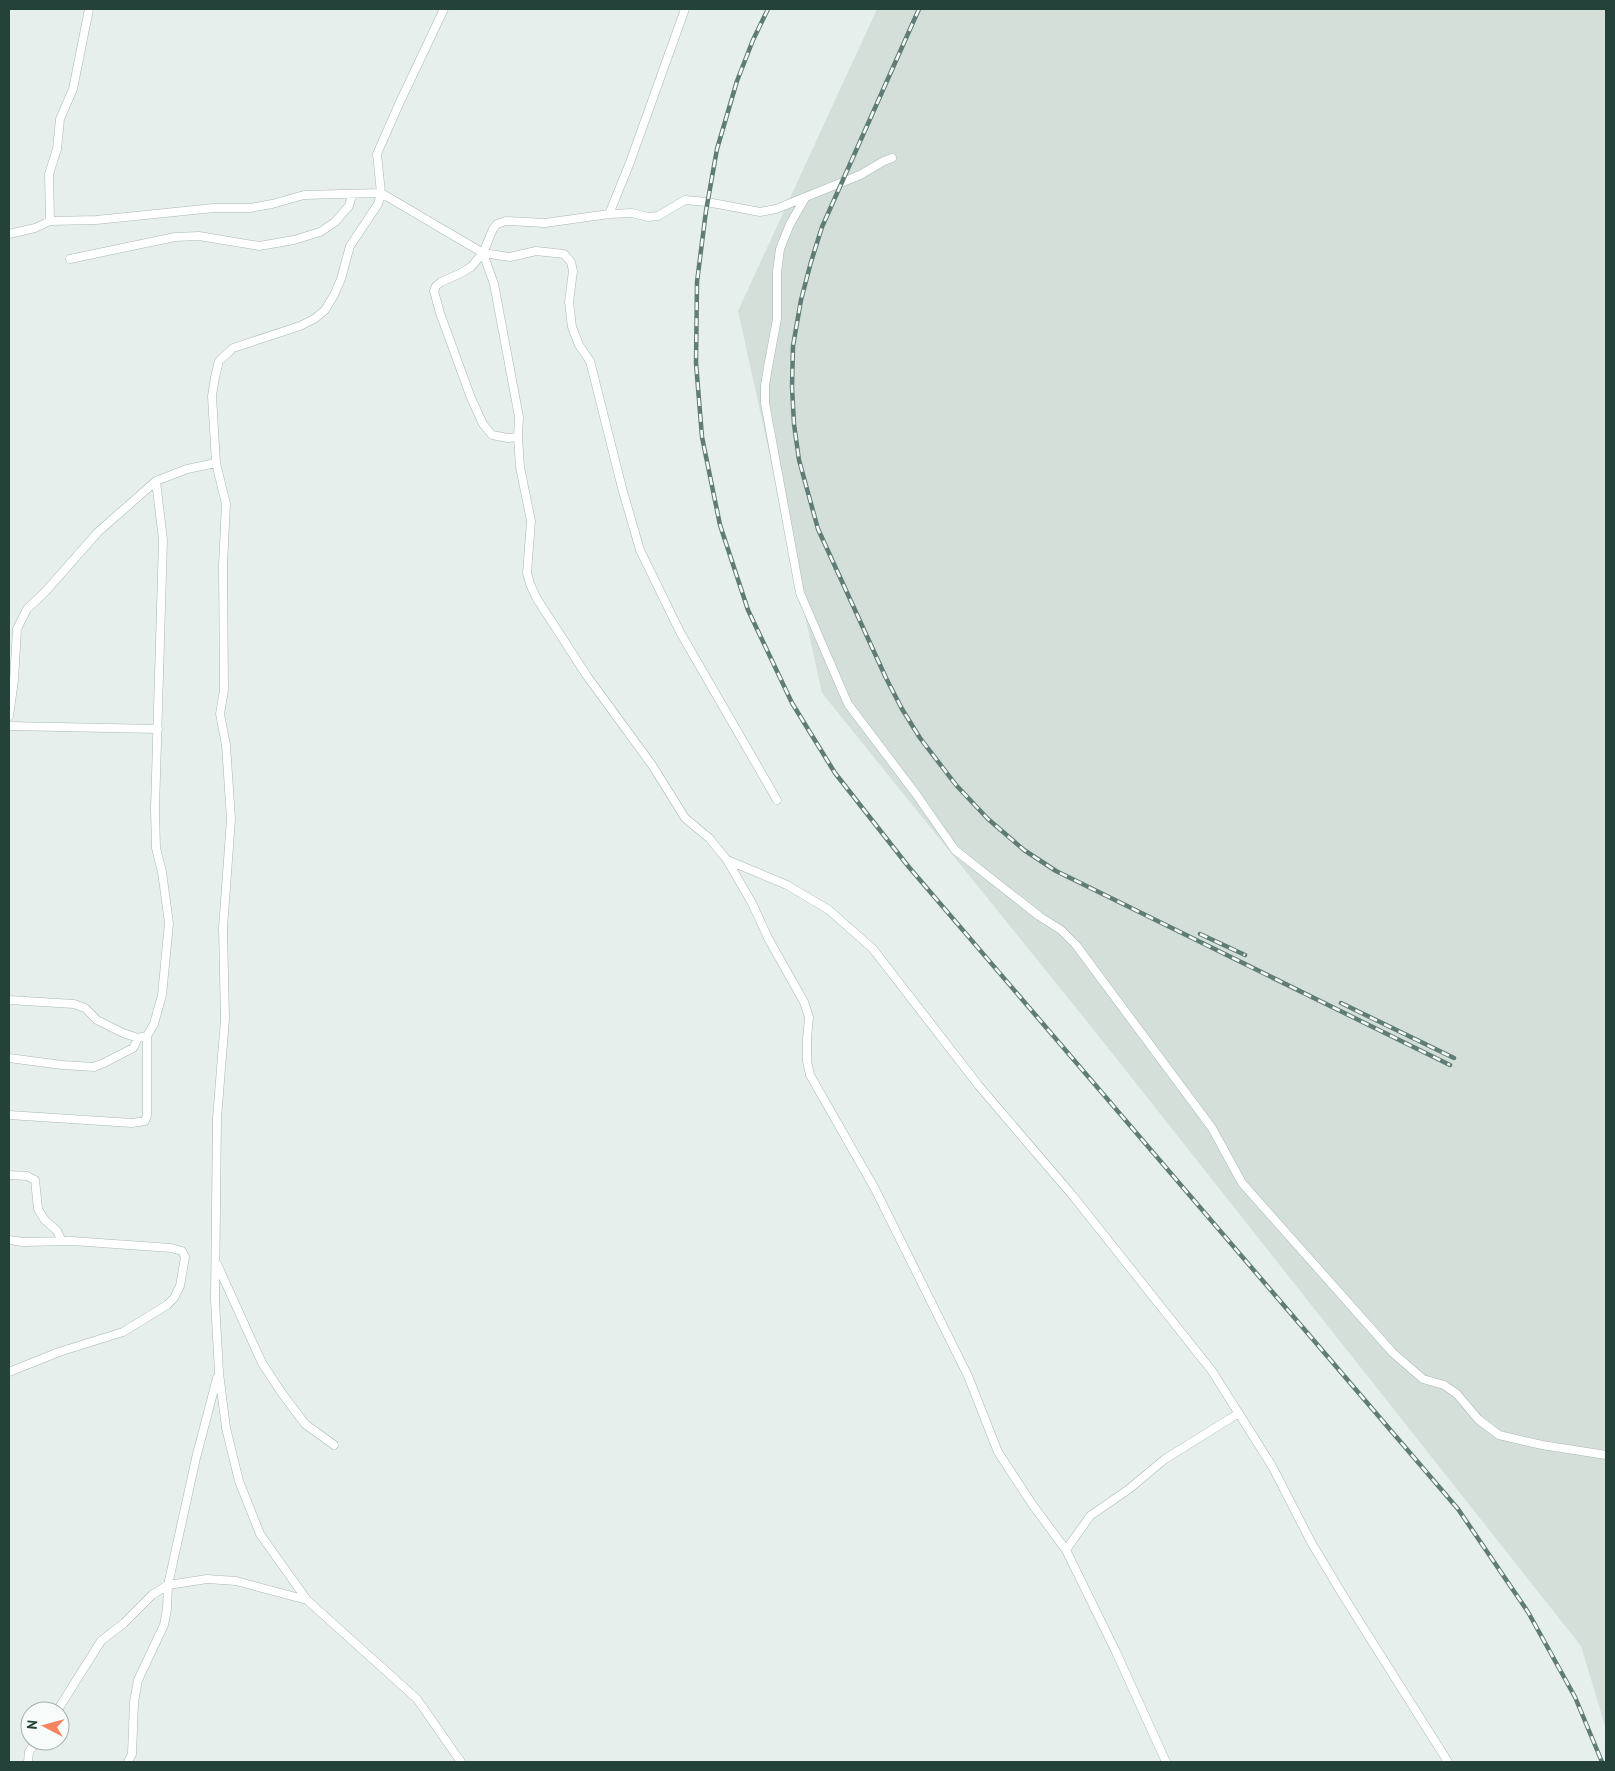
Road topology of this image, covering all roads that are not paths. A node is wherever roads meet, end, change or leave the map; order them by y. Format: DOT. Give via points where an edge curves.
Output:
graph roads {
  1 [pos="89,9"];
  2 [pos="444,9"];
  3 [pos="685,9"];
  4 [pos="892,158"];
  5 [pos="381,193"];
  6 [pos="352,195"];
  7 [pos="804,198"];
  8 [pos="609,214"];
  9 [pos="50,221"];
  10 [pos="9,234"];
  11 [pos="483,253"];
  12 [pos="70,259"];
  13 [pos="518,437"];
  14 [pos="216,463"];
  15 [pos="156,480"];
  16 [pos="9,716"];
  17 [pos="9,726"];
  18 [pos="158,729"];
  19 [pos="777,800"];
  20 [pos="727,860"];
  21 [pos="9,1000"];
  22 [pos="147,1036"];
  23 [pos="138,1038"];
  24 [pos="9,1058"];
  25 [pos="9,1115"];
  26 [pos="9,1175"];
  27 [pos="9,1240"];
  28 [pos="62,1241"];
  29 [pos="216,1260"];
  30 [pos="9,1372"];
  31 [pos="219,1373"];
  32 [pos="1239,1414"];
  33 [pos="334,1444"];
  34 [pos="1606,1454"];
  35 [pos="1066,1550"];
  36 [pos="168,1584"];
  37 [pos="307,1600"];
  38 [pos="63,1701"];
  39 [pos="128,1762"];
  40 [pos="461,1762"];
  41 [pos="1166,1762"];
  42 [pos="1448,1762"];
  1 -- 9 [label="street" via="73,89 60,119 57,149 49,174"];
  2 -- 5 [label="street" via="377,154"];
  3 -- 8 [label="street"];
  4 -- 7 [label="street" via="860,176"];
  5 -- 6 [label="street"];
  5 -- 11 [label="street"];
  5 -- 14 [label="street" via="378,204 350,246 338,287 325,310 300,326 233,348 219,360 212,396"];
  6 -- 9 [label="street" via="304,195 250,208"];
  6 -- 12 [label="street" via="349,206 335,222 320,232 294,240 259,246 199,236 174,237"];
  7 -- 8 [label="street" via="760,212 685,200 658,216"];
  7 -- 34 [label="street" via="780,249 778,319 765,386 765,403 800,593 848,704 955,850 1061,930 1076,945 1212,1128 1242,1183 1393,1353 1423,1379 1444,1385 1457,1394 1478,1419 1499,1434 1542,1445"];
  8 -- 11 [label="street" via="545,224 506,221 493,229"];
  9 -- 10 [label="street"];
  11 -- 13 [label="street" via="494,284 518,417"];
  11 -- 13 [label="street" via="471,267 436,286 435,300 471,398 487,431 492,435"];
  11 -- 19 [label="street" via="510,257 536,251 552,252 564,254 572,262 569,302 572,328 590,360 640,550 680,632"];
  13 -- 20 [label="street" via="520,467 531,521 527,573 530,584 587,676 652,764 685,818 709,838"];
  14 -- 15 [label="street" via="187,468"];
  14 -- 29 [label="street" via="226,504 224,690 220,714 226,744 231,819 222,928 225,1019 217,1118"];
  15 -- 16 [label="street" via="98,532 27,609 17,629"];
  15 -- 18 [label="street" via="163,540"];
  17 -- 18 [label="street"];
  18 -- 22 [label="street" via="156,848 169,923 162,995"];
  20 -- 32 [label="street" via="787,885 829,910 873,949 979,1086 1073,1196 1212,1372"];
  20 -- 35 [label="street" via="804,1002 809,1017 807,1061 810,1076 880,1198 968,1376 998,1452"];
  21 -- 23 [label="street" via="74,1004 97,1020"];
  22 -- 23 [label="street"];
  22 -- 25 [label="street" via="145,1121 132,1123"];
  23 -- 24 [label="street" via="133,1048 94,1067"];
  26 -- 28 [label="street" via="35,1180 38,1209"];
  27 -- 28 [label="street"];
  28 -- 30 [label="street" via="182,1251 185,1257 180,1286 167,1305 123,1332"];
  29 -- 31 [label="street"];
  29 -- 33 [label="street" via="262,1363 306,1424"];
  31 -- 36 [label="street"];
  31 -- 37 [label="street" via="226,1428 253,1516 260,1534"];
  32 -- 35 [label="street" via="1165,1459 1090,1516"];
  32 -- 42 [label="street" via="1272,1466 1344,1598"];
  35 -- 41 [label="street"];
  36 -- 37 [label="street" via="207,1579 236,1582"];
  36 -- 38 [label="street" via="101,1641"];
  36 -- 39 [label="street" via="164,1626 138,1680 132,1754"];
  37 -- 40 [label="street" via="417,1699"];
}
